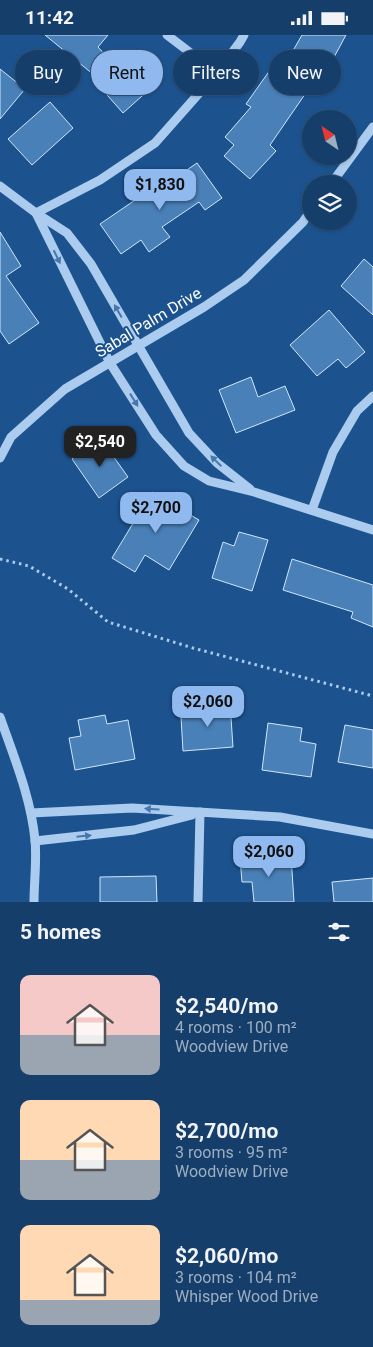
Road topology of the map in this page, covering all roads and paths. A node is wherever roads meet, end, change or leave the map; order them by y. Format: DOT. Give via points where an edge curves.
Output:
graph roads {
  1 [pos="167,35"];
  2 [pos="244,35"];
  3 [pos="187,50"];
  4 [pos="234,50"];
  5 [pos="198,95"];
  6 [pos="373,127"];
  7 [pos="338,175"];
  8 [pos="0,186"];
  9 [pos="36,213"];
  10 [pos="302,223"];
  11 [pos="138,346"];
  12 [pos="110,363"];
  13 [pos="373,396"];
  14 [pos="0,458"];
  15 [pos="254,492"];
  16 [pos="312,510"];
  17 [pos="373,530"];
  18 [pos="0,559"];
  19 [pos="373,696"];
  20 [pos="0,717"];
  21 [pos="200,812"];
  22 [pos="31,813"];
  23 [pos="373,834"];
  24 [pos="35,841"];
  25 [pos="34,902"];
  26 [pos="198,902"];
  1 -- 3 [label="street"];
  2 -- 4 [label="street"];
  5 -- 9 [label="street" via="155,143 100,180"];
  6 -- 7 [label="street"];
  8 -- 9 [label="street"];
  11 -- 9 [label="street, one-way" via="79,248 67,233"];
  9 -- 12 [label="street, one-way"];
  10 -- 11 [label="street, Sabal Palm Drive" via="244,280"];
  11 -- 12 [label="street, Sabal Palm Drive"];
  15 -- 11 [label="street, one-way" via="217,463 189,433"];
  12 -- 14 [label="street, Sabal Palm Drive" via="65,389 11,437"];
  12 -- 15 [label="street, one-way" via="156,435 184,466 209,481"];
  13 -- 16 [label="street" via="357,411 333,452"];
  15 -- 16 [label="street"];
  16 -- 17 [label="street"];
  18 -- 19 [label="path" via="29,565 68,589 108,622"];
  20 -- 22 [label="street"];
  21 -- 22 [label="street, one-way" via="132,807"];
  21 -- 23 [label="street" via="280,817"];
  24 -- 21 [label="street, one-way" via="134,831"];
  21 -- 26 [label="street"];
  22 -- 24 [label="street"];
  24 -- 25 [label="street"];
}
